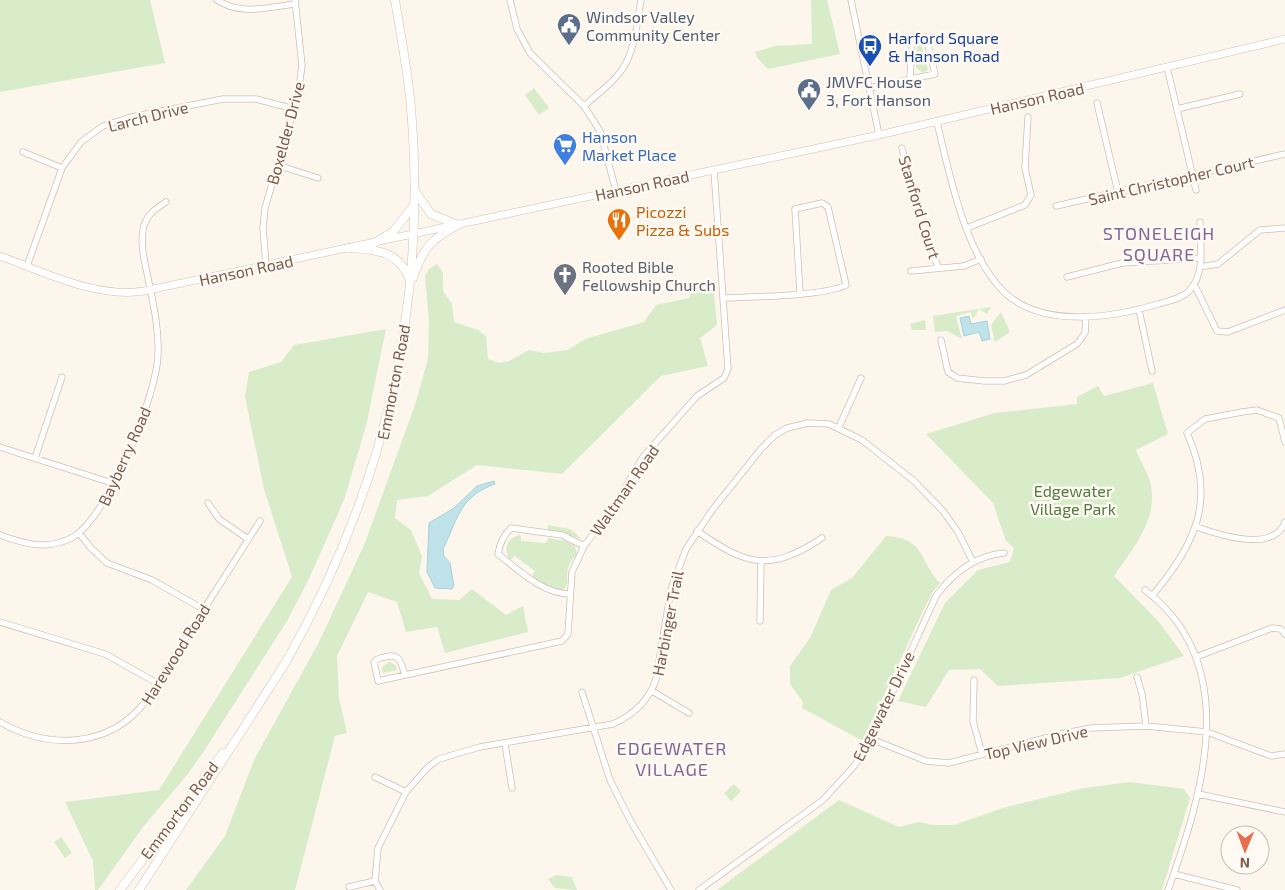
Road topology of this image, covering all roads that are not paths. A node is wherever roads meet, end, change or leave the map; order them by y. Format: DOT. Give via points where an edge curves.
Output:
graph roads {
  1 [pos="217,0"];
  2 [pos="395,0"];
  3 [pos="510,0"];
  4 [pos="641,0"];
  5 [pos="851,0"];
  6 [pos="295,2"];
  7 [pos="1285,39"];
  8 [pos="1167,67"];
  9 [pos="910,80"];
  10 [pos="869,88"];
  11 [pos="1240,94"];
  12 [pos="1097,103"];
  13 [pos="584,106"];
  14 [pos="294,109"];
  15 [pos="1177,109"];
  16 [pos="1028,117"];
  17 [pos="937,122"];
  18 [pos="878,135"];
  19 [pos="902,148"];
  20 [pos="23,152"];
  21 [pos="1285,154"];
  22 [pos="277,165"];
  23 [pos="62,168"];
  24 [pos="714,170"];
  25 [pos="1193,176"];
  26 [pos="318,178"];
  27 [pos="1196,190"];
  28 [pos="415,191"];
  29 [pos="616,191"];
  30 [pos="1118,192"];
  31 [pos="166,202"];
  32 [pos="415,203"];
  33 [pos="1056,206"];
  34 [pos="1200,222"];
  35 [pos="458,225"];
  36 [pos="967,228"];
  37 [pos="1285,228"];
  38 [pos="414,234"];
  39 [pos="374,243"];
  40 [pos="349,248"];
  41 [pos="0,256"];
  42 [pos="1201,258"];
  43 [pos="980,259"];
  44 [pos="266,265"];
  45 [pos="27,266"];
  46 [pos="1200,266"];
  47 [pos="938,267"];
  48 [pos="911,271"];
  49 [pos="1067,277"];
  50 [pos="410,282"];
  51 [pos="1194,284"];
  52 [pos="151,290"];
  53 [pos="409,292"];
  54 [pos="800,293"];
  55 [pos="723,298"];
  56 [pos="1139,310"];
  57 [pos="1285,310"];
  58 [pos="1086,317"];
  59 [pos="940,340"];
  60 [pos="1152,371"];
  61 [pos="62,377"];
  62 [pos="861,378"];
  63 [pos="839,427"];
  64 [pos="1285,442"];
  65 [pos="0,447"];
  66 [pos="35,458"];
  67 [pos="112,483"];
  68 [pos="208,502"];
  69 [pos="260,521"];
  70 [pos="1285,522"];
  71 [pos="1197,527"];
  72 [pos="697,531"];
  73 [pos="79,533"];
  74 [pos="0,535"];
  75 [pos="822,538"];
  76 [pos="248,539"];
  77 [pos="584,546"];
  78 [pos="1004,553"];
  79 [pos="761,561"];
  80 [pos="973,562"];
  81 [pos="1145,590"];
  82 [pos="570,594"];
  83 [pos="1152,596"];
  84 [pos="204,609"];
  85 [pos="760,621"];
  86 [pos="0,622"];
  87 [pos="1285,634"];
  88 [pos="1196,657"];
  89 [pos="404,675"];
  90 [pos="1137,678"];
  91 [pos="974,680"];
  92 [pos="157,683"];
  93 [pos="652,691"];
  94 [pos="582,692"];
  95 [pos="689,713"];
  96 [pos="0,722"];
  97 [pos="1146,726"];
  98 [pos="592,729"];
  99 [pos="241,732"];
  100 [pos="1206,732"];
  101 [pos="871,739"];
  102 [pos="505,744"];
  103 [pos="982,754"];
  104 [pos="1285,754"];
  105 [pos="375,777"];
  106 [pos="512,788"];
  107 [pos="406,792"];
  108 [pos="1198,794"];
  109 [pos="1285,812"];
  110 [pos="1174,874"];
  111 [pos="375,881"];
  112 [pos="349,886"];
  113 [pos="120,890"];
  114 [pos="139,890"];
  115 [pos="380,890"];
  116 [pos="671,890"];
  117 [pos="699,890"];
  118 [pos="1168,890"];
  119 [pos="1237,890"];
  1 -- 6 [label="street" via="233,8 246,9"];
  2 -- 28 [label="main road, Emmorton Road" via="411,106"];
  3 -- 13 [label="street" via="517,29 530,53"];
  4 -- 13 [label="street" via="624,66"];
  5 -- 10 [label="street"];
  6 -- 14 [label="street, Boxelder Drive" via="302,65"];
  7 -- 8 [label="street, Hanson Road"];
  8 -- 15 [label="street"];
  8 -- 17 [label="street, Hanson Road"];
  9 -- 9 [label="street" via="935,74 926,37 912,38"];
  9 -- 10 [label="street"];
  10 -- 18 [label="street"];
  11 -- 15 [label="street"];
  12 -- 30 [label="street"];
  13 -- 29 [label="street" via="603,137"];
  14 -- 22 [label="street, Boxelder Drive"];
  14 -- 23 [label="street, Larch Drive" via="256,99 223,98 115,121 91,133"];
  15 -- 25 [label="street"];
  16 -- 36 [label="street" via="1025,168 1030,199 1025,205"];
  17 -- 18 [label="street, Hanson Road"];
  17 -- 36 [label="street" via="954,193"];
  18 -- 24 [label="street, Hanson Road"];
  19 -- 47 [label="street, Stanford Court" via="915,202"];
  20 -- 23 [label="street"];
  21 -- 25 [label="street, Saint Christopher Court"];
  22 -- 26 [label="street"];
  22 -- 44 [label="street, Boxelder Drive" via="265,208"];
  23 -- 45 [label="street, Larch Drive"];
  24 -- 29 [label="street, Hanson Road"];
  24 -- 55 [label="street, Waltman Road"];
  25 -- 27 [label="street"];
  25 -- 30 [label="street, Saint Christopher Court"];
  28 -- 32 [label="main road, Emmorton Road"];
  28 -- 35 [label="main road" via="431,214"];
  29 -- 35 [label="street, Hanson Road"];
  30 -- 33 [label="street, Saint Christopher Court"];
  31 -- 52 [label="street, Bayberry Road" via="151,213 143,231 143,251"];
  32 -- 38 [label="main road, Emmorton Road"];
  32 -- 39 [label="main road" via="393,232"];
  34 -- 42 [label="street"];
  35 -- 38 [label="street, Hanson Road"];
  35 -- 53 [label="main road" via="428,244"];
  36 -- 43 [label="street"];
  37 -- 46 [label="street" via="1260,230 1218,264"];
  38 -- 39 [label="street, Hanson Road"];
  38 -- 50 [label="main road, Emmorton Road"];
  39 -- 40 [label="street, Hanson Road"];
  40 -- 44 [label="street, Hanson Road"];
  40 -- 50 [label="main road" via="376,250 397,258"];
  41 -- 45 [label="street, Hanson Road"];
  42 -- 46 [label="street"];
  42 -- 49 [label="street" via="1122,263"];
  43 -- 47 [label="street, Stanford Court" via="964,266"];
  43 -- 58 [label="street" via="1011,297 1035,310"];
  44 -- 52 [label="street, Hanson Road"];
  45 -- 52 [label="street, Hanson Road" via="102,291 134,293"];
  46 -- 51 [label="street"];
  47 -- 48 [label="street, Stanford Court"];
  50 -- 53 [label="main road, Emmorton Road"];
  51 -- 56 [label="street" via="1180,297"];
  51 -- 57 [label="street" via="1220,333"];
  52 -- 67 [label="street, Bayberry Road" via="157,319 157,367 140,424"];
  53 -- 99 [label="main road, Emmorton Road" via="387,418 352,526 307,625"];
  54 -- 54 [label="street" via="830,291 846,285 828,207 822,203 795,209"];
  54 -- 55 [label="street"];
  55 -- 77 [label="street, Waltman Road" via="729,363 726,374 697,396 643,457 613,508"];
  56 -- 58 [label="street"];
  56 -- 60 [label="street"];
  58 -- 59 [label="street" via="1085,333 1077,344 1026,375 1004,381 970,380 952,375 948,372"];
  61 -- 66 [label="street"];
  62 -- 63 [label="street"];
  63 -- 72 [label="street, Harbinger Trail" via="808,423 775,435"];
  63 -- 80 [label="street, Harbinger Trail" via="894,464 930,496 958,532"];
  64 -- 71 [label="street" via="1279,418 1257,410 1205,419 1187,433 1201,481"];
  65 -- 66 [label="street"];
  66 -- 67 [label="street"];
  67 -- 73 [label="street, Bayberry Road" via="98,513"];
  68 -- 76 [label="street" via="219,518"];
  69 -- 76 [label="street, Harewood Road"];
  70 -- 71 [label="street" via="1278,534 1262,540 1216,534"];
  71 -- 83 [label="street" via="1187,550"];
  72 -- 79 [label="street" via="733,554"];
  72 -- 93 [label="street, Harbinger Trail" via="680,561 673,582 660,666"];
  73 -- 74 [label="street, Bayberry Road" via="45,546"];
  73 -- 84 [label="street" via="107,563 160,584"];
  75 -- 79 [label="street" via="788,557"];
  76 -- 84 [label="street, Harewood Road"];
  77 -- 82 [label="street, Waltman Road" via="572,572"];
  77 -- 82 [label="street" via="562,535 511,528 500,546 498,554 542,587"];
  78 -- 80 [label="street, Edgewater Drive"];
  79 -- 85 [label="street"];
  80 -- 101 [label="street, Edgewater Drive" via="952,576 936,596"];
  81 -- 83 [label="street"];
  82 -- 89 [label="street, Waltman Road" via="570,630 562,641"];
  83 -- 88 [label="street" via="1179,624"];
  84 -- 92 [label="street, Harewood Road"];
  86 -- 92 [label="street" via="99,652"];
  87 -- 88 [label="street" via="1272,628"];
  88 -- 100 [label="street" via="1205,691"];
  89 -- 89 [label="street, Waltman Road" via="378,681 374,662 378,658 397,656"];
  90 -- 97 [label="street"];
  91 -- 103 [label="street" via="972,716"];
  92 -- 96 [label="street, Harewood Road" via="146,702 130,719 91,739 68,742 44,738"];
  93 -- 95 [label="street"];
  93 -- 98 [label="street, Harbinger Trail" via="632,714"];
  94 -- 98 [label="street"];
  97 -- 100 [label="street, Top View Drive"];
  97 -- 103 [label="street, Top View Drive" via="1091,728"];
  98 -- 102 [label="street, Harbinger Trail"];
  98 -- 116 [label="street" via="622,805"];
  99 -- 113 [label="main road, Emmorton Road"];
  99 -- 114 [label="main road, Emmorton Road"];
  100 -- 104 [label="street, Top View Drive" via="1271,756"];
  100 -- 108 [label="street"];
  101 -- 103 [label="street, Top View Drive" via="915,758 937,763"];
  101 -- 117 [label="street, Edgewater Drive" via="855,765 823,800"];
  102 -- 106 [label="street"];
  102 -- 107 [label="street, Harbinger Trail" via="480,747 439,759"];
  105 -- 107 [label="street"];
  107 -- 111 [label="street, Harbinger Trail" via="378,848"];
  108 -- 109 [label="street"];
  108 -- 110 [label="street"];
  110 -- 118 [label="street"];
  110 -- 119 [label="street"];
  111 -- 112 [label="street"];
  111 -- 115 [label="street"];
}
